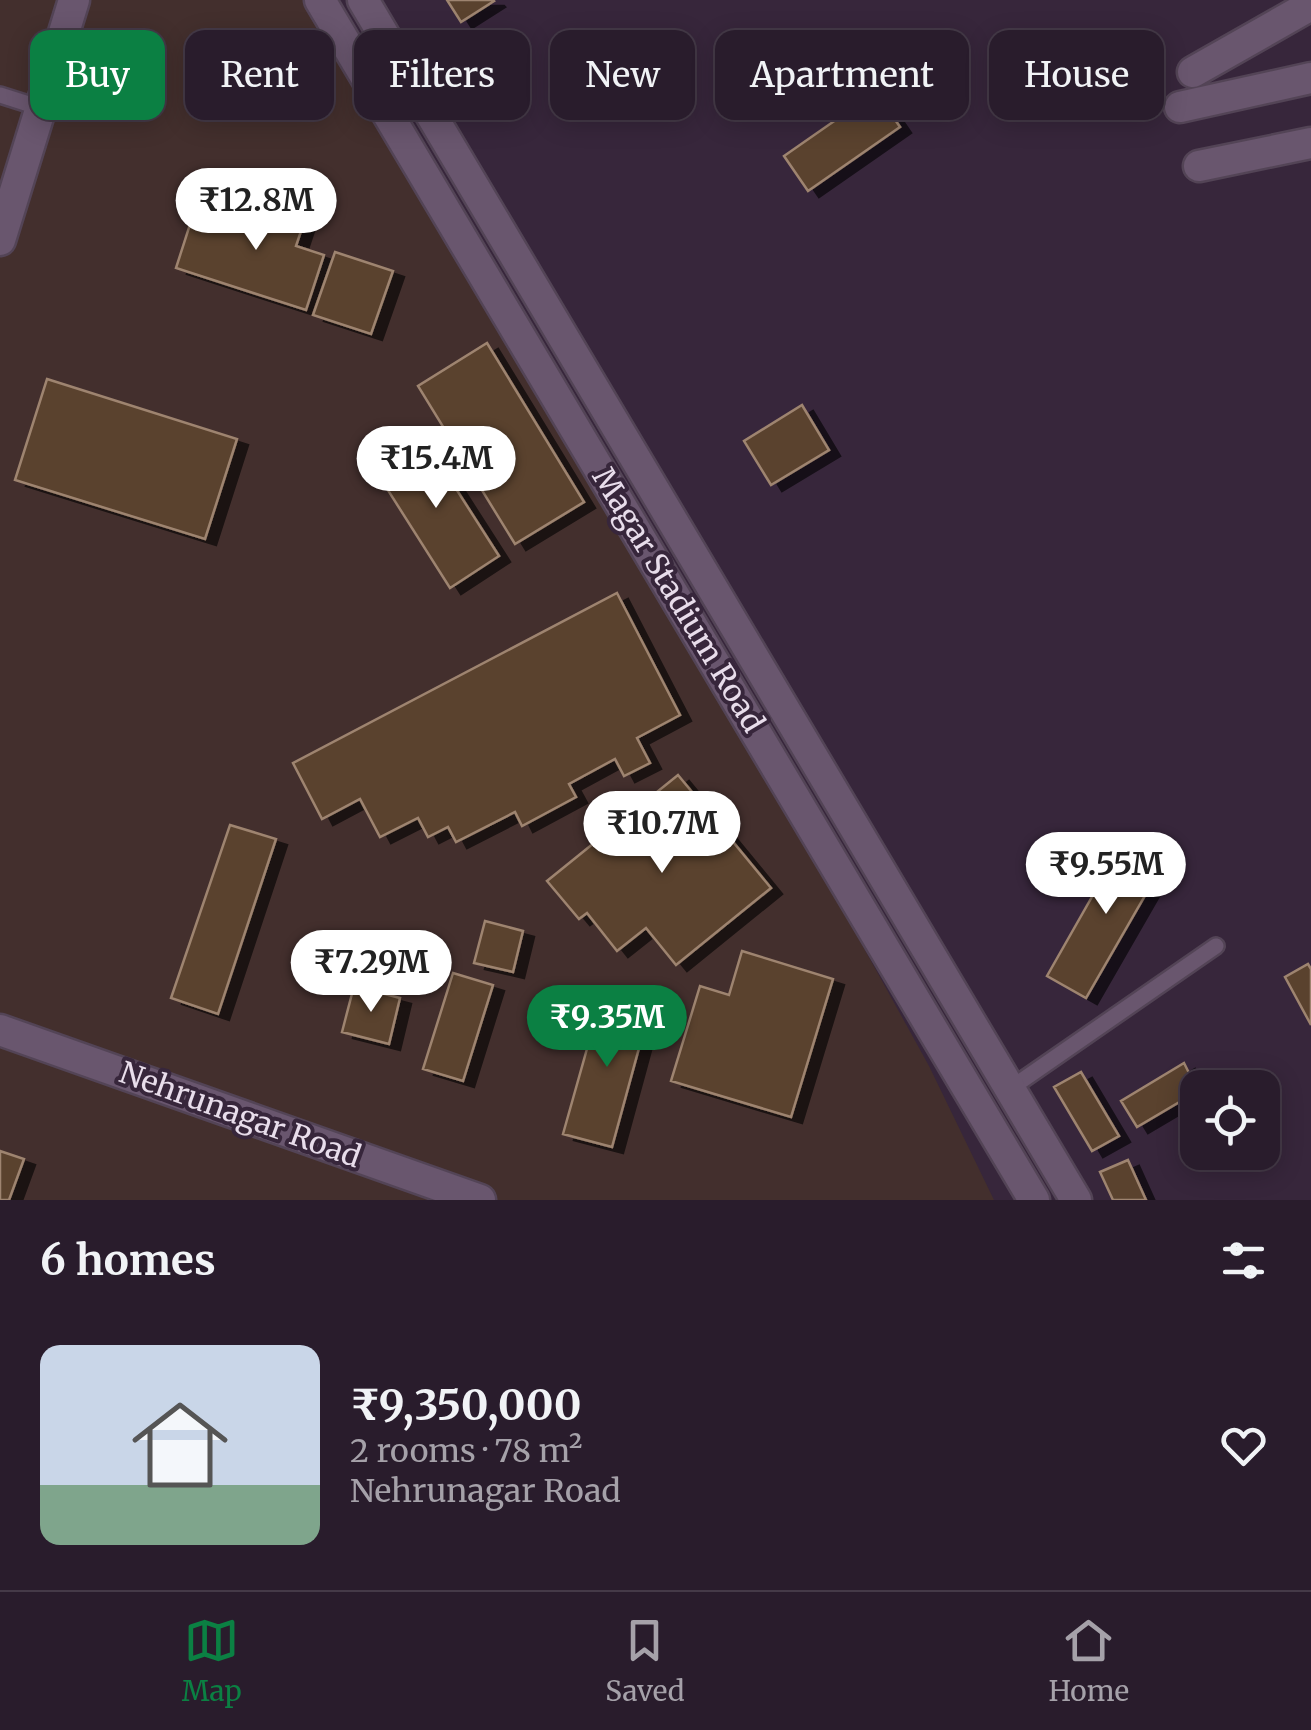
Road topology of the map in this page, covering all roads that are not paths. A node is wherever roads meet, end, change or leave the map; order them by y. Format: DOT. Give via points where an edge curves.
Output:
graph roads {
  1 [pos="74,0"];
  2 [pos="320,0"];
  3 [pos="363,0"];
  4 [pos="1311,5"];
  5 [pos="65,30"];
  6 [pos="1193,72"];
  7 [pos="1311,78"];
  8 [pos="0,95"];
  9 [pos="30,105"];
  10 [pos="1180,107"];
  11 [pos="37,120"];
  12 [pos="1311,143"];
  13 [pos="1200,166"];
  14 [pos="0,240"];
  15 [pos="1216,946"];
  16 [pos="0,1030"];
  17 [pos="1011,1088"];
  18 [pos="480,1200"];
  19 [pos="1034,1200"];
  20 [pos="1076,1200"];
  1 -- 5 [label="street"];
  2 -- 19 [label="street, Magar Stadium Road"];
  3 -- 17 [label="street, Magar Stadium Road"];
  4 -- 6 [label="street"];
  7 -- 10 [label="street"];
  8 -- 9 [label="lane"];
  11 -- 14 [label="street"];
  12 -- 13 [label="street"];
  15 -- 17 [label="lane"];
  16 -- 18 [label="street, Nehrunagar Road"];
  17 -- 20 [label="street, Magar Stadium Road"];
}
